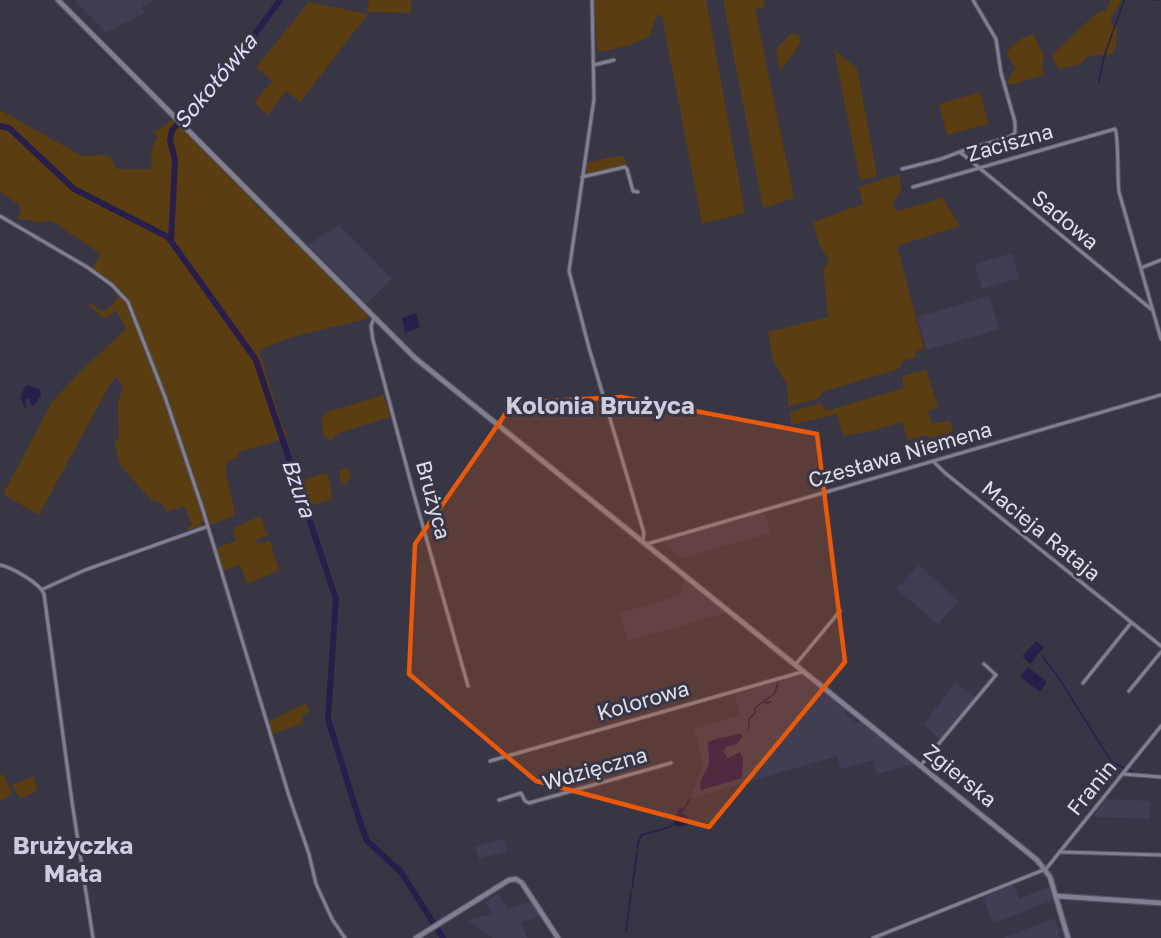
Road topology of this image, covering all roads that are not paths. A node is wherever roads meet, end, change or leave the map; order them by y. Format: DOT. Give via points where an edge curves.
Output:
graph roads {
  1 [pos="58,0"];
  2 [pos="592,0"];
  3 [pos="973,0"];
  4 [pos="614,60"];
  5 [pos="594,64"];
  6 [pos="960,152"];
  7 [pos="979,168"];
  8 [pos="902,169"];
  9 [pos="582,177"];
  10 [pos="913,187"];
  11 [pos="638,192"];
  12 [pos="0,216"];
  13 [pos="1161,260"];
  14 [pos="1141,268"];
  15 [pos="1152,310"];
  16 [pos="373,319"];
  17 [pos="1161,339"];
  18 [pos="1161,395"];
  19 [pos="933,461"];
  20 [pos="207,527"];
  21 [pos="645,542"];
  22 [pos="0,558"];
  23 [pos="1,565"];
  24 [pos="43,589"];
  25 [pos="840,610"];
  26 [pos="1131,623"];
  27 [pos="1161,646"];
  28 [pos="1161,652"];
  29 [pos="796,664"];
  30 [pos="984,664"];
  31 [pos="805,671"];
  32 [pos="1083,683"];
  33 [pos="468,686"];
  34 [pos="1129,691"];
  35 [pos="1161,726"];
  36 [pos="490,761"];
  37 [pos="671,763"];
  38 [pos="921,765"];
  39 [pos="1123,774"];
  40 [pos="1161,777"];
  41 [pos="499,800"];
  42 [pos="1060,852"];
  43 [pos="1161,855"];
  44 [pos="1046,868"];
  45 [pos="1056,896"];
  46 [pos="1161,903"];
  47 [pos="93,938"];
  48 [pos="345,938"];
  49 [pos="416,938"];
  50 [pos="558,938"];
  51 [pos="873,938"];
  52 [pos="1068,938"];
  1 -- 16 [label="main road, Zgierska"];
  2 -- 5 [label="street"];
  3 -- 6 [label="street" via="996,39 1016,126 1009,137"];
  4 -- 5 [label="street"];
  5 -- 9 [label="street" via="594,99"];
  6 -- 7 [label="street, Sadowa"];
  6 -- 8 [label="street"];
  7 -- 10 [label="street, Zaciszna"];
  7 -- 14 [label="street, Zaciszna" via="1115,129 1119,192"];
  7 -- 15 [label="street, Sadowa"];
  9 -- 11 [label="street" via="625,167 633,191"];
  9 -- 21 [label="street" via="569,262 571,281"];
  12 -- 20 [label="street" via="87,267 128,302 168,406"];
  13 -- 14 [label="street"];
  14 -- 15 [label="street"];
  15 -- 17 [label="street"];
  16 -- 21 [label="main road, Zgierska" via="415,358"];
  16 -- 33 [label="street, Brużyca" via="373,340"];
  18 -- 19 [label="street, Czesława Niemena"];
  19 -- 21 [label="street, Czesława Niemena"];
  19 -- 26 [label="street, Macieja Rataja"];
  20 -- 24 [label="street"];
  20 -- 48 [label="street" via="316,884"];
  21 -- 29 [label="main road, Zgierska"];
  22 -- 23 [label="street"];
  23 -- 24 [label="street"];
  24 -- 47 [label="street"];
  25 -- 29 [label="street"];
  26 -- 27 [label="street, Macieja Rataja"];
  26 -- 32 [label="street"];
  28 -- 34 [label="street"];
  29 -- 31 [label="main road, Zgierska"];
  30 -- 38 [label="street" via="996,675"];
  31 -- 36 [label="street, Kolorowa"];
  31 -- 38 [label="main road, Zgierska"];
  35 -- 39 [label="street, Franin"];
  37 -- 41 [label="street, Wdzięczna" via="530,803 521,793"];
  38 -- 44 [label="main road, Zgierska"];
  39 -- 40 [label="street"];
  39 -- 42 [label="street, Franin"];
  42 -- 43 [label="street"];
  42 -- 44 [label="street, Franin"];
  44 -- 45 [label="main road"];
  44 -- 51 [label="street"];
  45 -- 46 [label="main road"];
  45 -- 52 [label="main road"];
  49 -- 50 [label="main road" via="509,880 517,879"];
}
